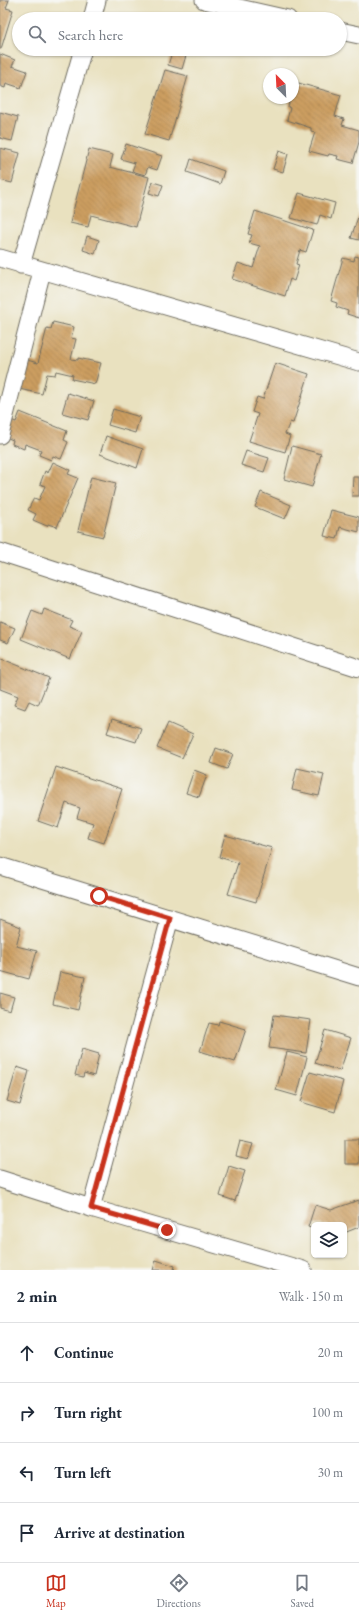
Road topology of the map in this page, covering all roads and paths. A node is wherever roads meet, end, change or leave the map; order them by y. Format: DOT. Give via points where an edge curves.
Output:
graph roads {
  1 [pos="97,0"];
  2 [pos="204,0"];
  3 [pos="230,3"];
  4 [pos="94,12"];
  5 [pos="263,12"];
  6 [pos="347,32"];
  7 [pos="359,35"];
  8 [pos="81,56"];
  9 [pos="0,258"];
  10 [pos="21,265"];
  11 [pos="42,271"];
  12 [pos="359,362"];
  13 [pos="0,435"];
  14 [pos="0,552"];
  15 [pos="359,668"];
  16 [pos="0,866"];
  17 [pos="170,918"];
  18 [pos="359,977"];
  19 [pos="0,1179"];
  20 [pos="91,1208"];
  21 [pos="303,1270"];
  1 -- 4 [label="street"];
  2 -- 3 [label="street"];
  3 -- 5 [label="street"];
  6 -- 7 [label="street"];
  8 -- 10 [label="street"];
  9 -- 10 [label="street"];
  10 -- 11 [label="street"];
  11 -- 12 [label="street"];
  11 -- 13 [label="street"];
  14 -- 15 [label="street"];
  16 -- 17 [label="street"];
  17 -- 18 [label="street"];
  17 -- 20 [label="street"];
  19 -- 20 [label="street"];
  20 -- 21 [label="street"];
}
